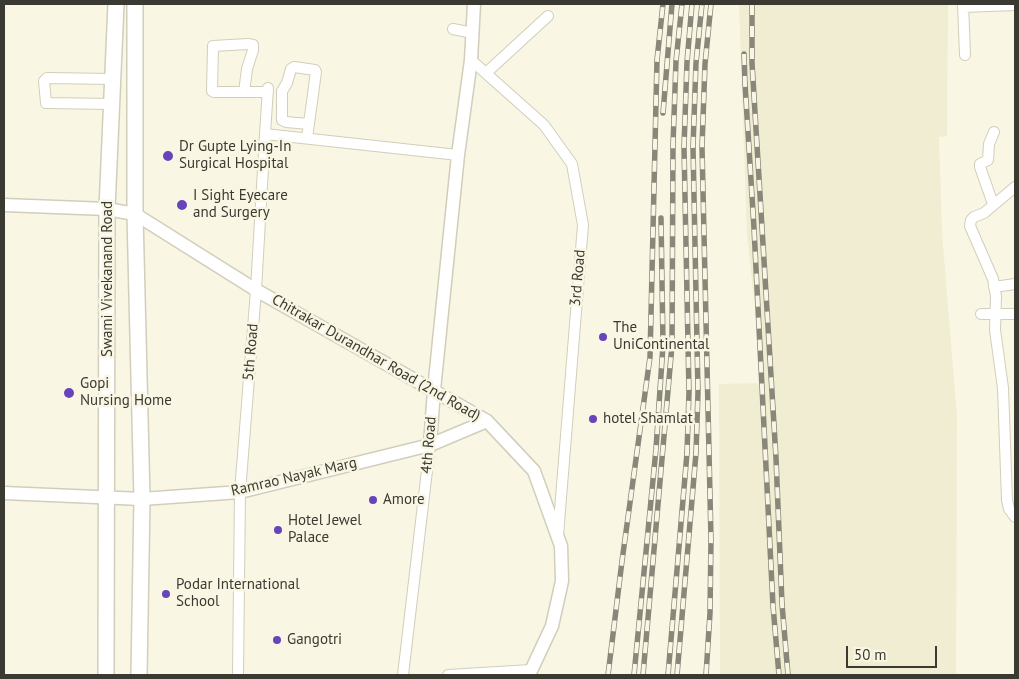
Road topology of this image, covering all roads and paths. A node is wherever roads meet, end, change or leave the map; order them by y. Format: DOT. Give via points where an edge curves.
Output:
graph roads {
  1 [pos="116,4"];
  2 [pos="135,4"];
  3 [pos="474,4"];
  4 [pos="963,5"];
  5 [pos="1015,5"];
  6 [pos="548,16"];
  7 [pos="135,22"];
  8 [pos="115,23"];
  9 [pos="453,29"];
  10 [pos="473,33"];
  11 [pos="965,55"];
  12 [pos="471,60"];
  13 [pos="486,73"];
  14 [pos="113,79"];
  15 [pos="244,92"];
  16 [pos="268,93"];
  17 [pos="282,100"];
  18 [pos="112,104"];
  19 [pos="309,124"];
  20 [pos="994,132"];
  21 [pos="265,134"];
  22 [pos="307,138"];
  23 [pos="458,155"];
  24 [pos="1015,187"];
  25 [pos="993,204"];
  26 [pos="4,205"];
  27 [pos="107,209"];
  28 [pos="135,214"];
  29 [pos="1015,284"];
  30 [pos="994,287"];
  31 [pos="256,290"];
  32 [pos="981,314"];
  33 [pos="996,314"];
  34 [pos="1015,314"];
  35 [pos="434,390"];
  36 [pos="487,421"];
  37 [pos="430,446"];
  38 [pos="240,492"];
  39 [pos="4,493"];
  40 [pos="107,498"];
  41 [pos="142,499"];
  42 [pos="1015,517"];
  43 [pos="558,538"];
  44 [pos="530,673"];
  45 [pos="106,675"];
  46 [pos="139,675"];
  47 [pos="238,675"];
  48 [pos="403,675"];
  49 [pos="448,675"];
  1 -- 8 [label="main road, Swami Vivekanand Road"];
  2 -- 7 [label="main road, Swami Vivekanand Road"];
  3 -- 10 [label="street, 4th Road"];
  4 -- 5 [label="street"];
  4 -- 11 [label="street"];
  6 -- 13 [label="street"];
  7 -- 8 [label="main road"];
  7 -- 28 [label="main road, Swami Vivekanand Road"];
  8 -- 14 [label="main road, Swami Vivekanand Road"];
  9 -- 10 [label="street"];
  10 -- 12 [label="street, 4th Road"];
  12 -- 13 [label="street, 3rd Road"];
  12 -- 23 [label="street, 4th Road"];
  13 -- 43 [label="street, 3rd Road" via="544,125 572,164 583,225"];
  14 -- 18 [label="main road, Swami Vivekanand Road"];
  14 -- 18 [label="street" via="47,78 44,81 46,103"];
  15 -- 15 [label="street" via="212,91 213,46 252,45"];
  15 -- 16 [label="street"];
  16 -- 17 [label="street"];
  16 -- 21 [label="street, 5th Road"];
  17 -- 19 [label="street" via="282,120"];
  17 -- 19 [label="street" via="283,88 292,68 315,71"];
  18 -- 27 [label="main road, Swami Vivekanand Road"];
  19 -- 22 [label="street"];
  20 -- 25 [label="street" via="988,144 988,160 980,166"];
  21 -- 22 [label="street"];
  21 -- 31 [label="street, 5th Road"];
  22 -- 23 [label="street"];
  23 -- 35 [label="street, 4th Road"];
  24 -- 25 [label="street"];
  25 -- 30 [label="street" via="974,217 970,226"];
  26 -- 27 [label="street, Chitrakar Durandhar Road (2nd Road)"];
  27 -- 28 [label="street, Chitrakar Durandhar Road (2nd Road)"];
  27 -- 40 [label="main road, Swami Vivekanand Road"];
  28 -- 31 [label="street, Chitrakar Durandhar Road (2nd Road)"];
  28 -- 41 [label="main road, Swami Vivekanand Road"];
  29 -- 30 [label="street"];
  30 -- 33 [label="street"];
  31 -- 35 [label="street, Chitrakar Durandhar Road (2nd Road)"];
  31 -- 38 [label="street, 5th Road"];
  32 -- 33 [label="street"];
  33 -- 34 [label="street"];
  33 -- 42 [label="street" via="995,330 1003,388 1007,500"];
  35 -- 36 [label="street, Chitrakar Durandhar Road (2nd Road)"];
  35 -- 37 [label="street, 4th Road"];
  36 -- 37 [label="street, Ramrao Nayak Marg"];
  36 -- 43 [label="street, Chitrakar Durandhar Road (2nd Road)" via="534,471"];
  37 -- 38 [label="street, Ramrao Nayak Marg"];
  37 -- 48 [label="street, 4th Road"];
  38 -- 41 [label="street, Ramrao Nayak Marg"];
  38 -- 47 [label="street, 5th Road"];
  39 -- 40 [label="street, Ramrao Nayak Marg"];
  40 -- 41 [label="street, Ramrao Nayak Marg"];
  40 -- 45 [label="main road, Swami Vivekanand Road"];
  41 -- 46 [label="main road, Swami Vivekanand Road"];
  43 -- 44 [label="street, Chitrakar Durandhar Road (2nd Road)" via="562,581 552,626"];
  44 -- 49 [label="street"];
}
